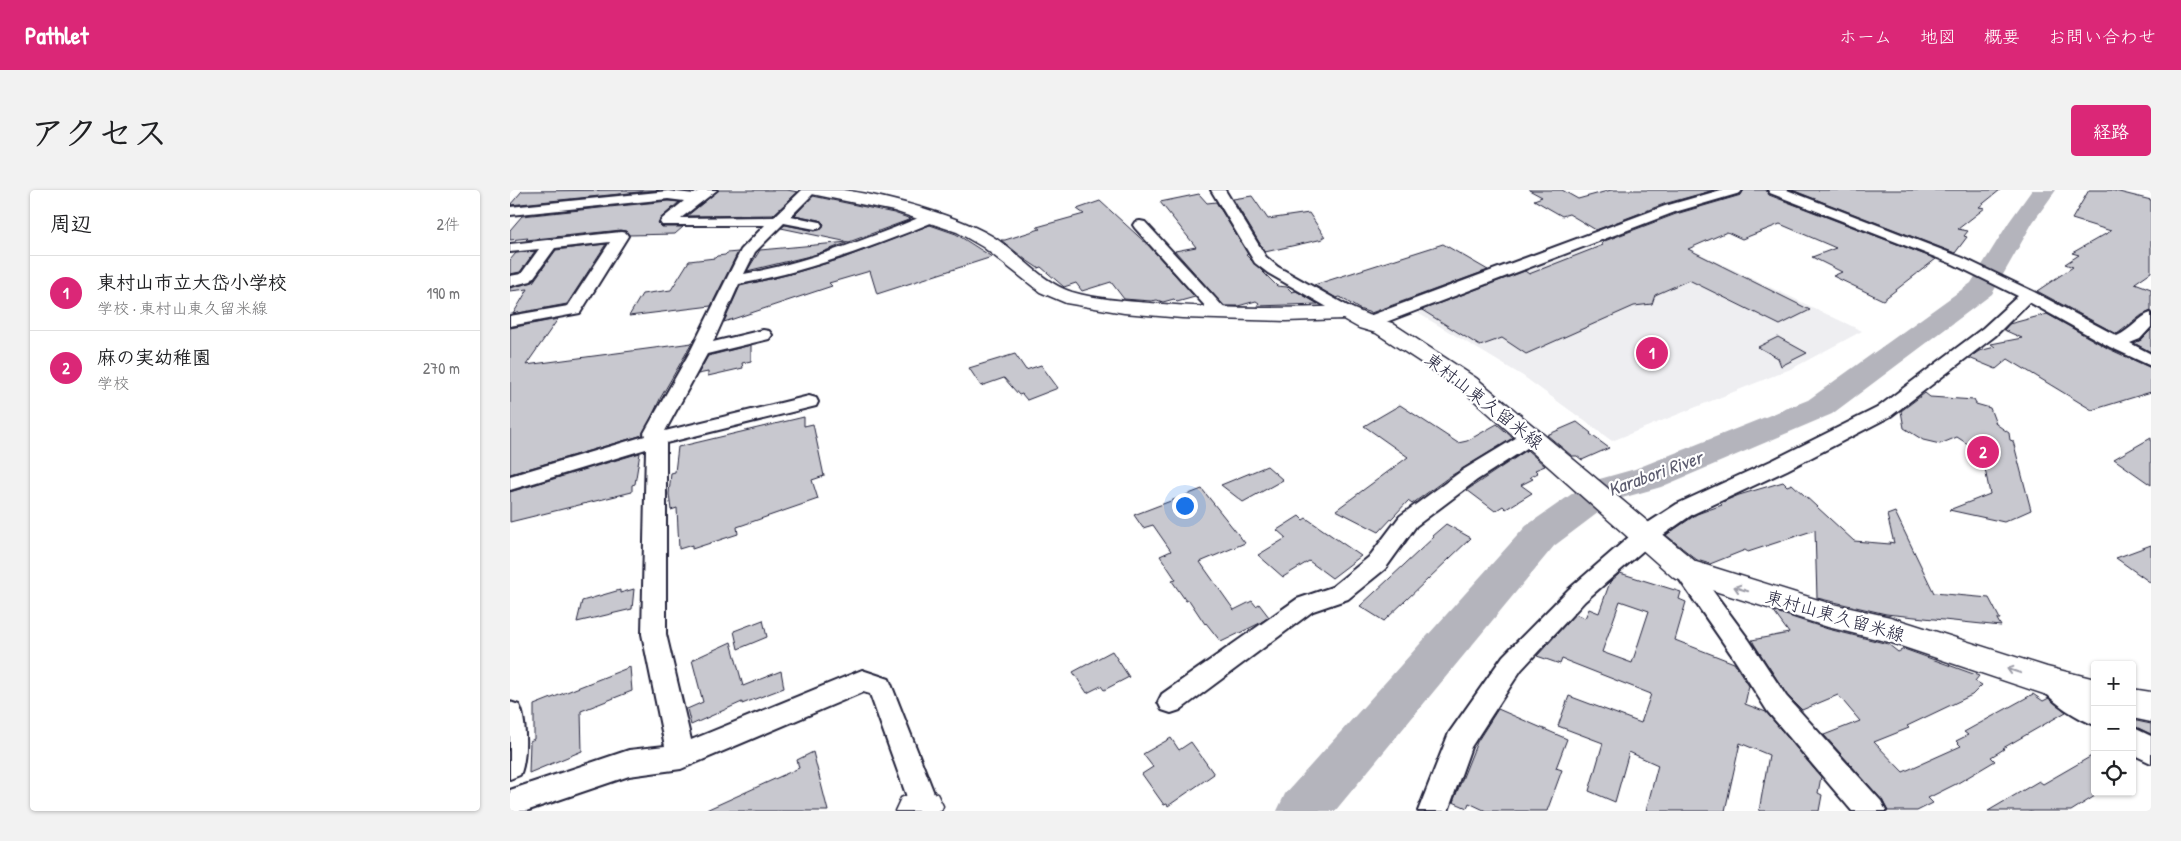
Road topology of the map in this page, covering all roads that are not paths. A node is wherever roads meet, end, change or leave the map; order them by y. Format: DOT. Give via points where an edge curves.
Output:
graph roads {
  1 [pos="710,190"];
  2 [pos="810,190"];
  3 [pos="818,190"];
  4 [pos="1218,190"];
  5 [pos="1735,190"];
  6 [pos="1775,190"];
  7 [pos="696,198"];
  8 [pos="510,212"];
  9 [pos="933,217"];
  10 [pos="779,220"];
  11 [pos="815,225"];
  12 [pos="1140,225"];
  13 [pos="551,243"];
  14 [pos="510,248"];
  15 [pos="510,281"];
  16 [pos="732,281"];
  17 [pos="2026,294"];
  18 [pos="1347,312"];
  19 [pos="1221,314"];
  20 [pos="2151,318"];
  21 [pos="510,321"];
  22 [pos="1367,323"];
  23 [pos="763,335"];
  24 [pos="2116,343"];
  25 [pos="700,350"];
  26 [pos="2151,361"];
  27 [pos="809,402"];
  28 [pos="1531,437"];
  29 [pos="656,441"];
  30 [pos="510,483"];
  31 [pos="1644,535"];
  32 [pos="1685,570"];
  33 [pos="2047,681"];
  34 [pos="2091,692"];
  35 [pos="1171,702"];
  36 [pos="2136,704"];
  37 [pos="2151,707"];
  38 [pos="2091,711"];
  39 [pos="510,713"];
  40 [pos="2136,742"];
  41 [pos="2151,751"];
  42 [pos="681,757"];
  43 [pos="510,766"];
  44 [pos="510,803"];
  45 [pos="919,809"];
  46 [pos="1433,811"];
  47 [pos="1871,811"];
  1 -- 7 [label="street"];
  2 -- 10 [label="street"];
  3 -- 9 [label="main road"];
  4 -- 18 [label="street" via="1260,260"];
  5 -- 22 [label="street" via="1670,208"];
  6 -- 17 [label="street" via="1955,259"];
  7 -- 8 [label="street" via="668,195"];
  7 -- 10 [label="street" via="668,222"];
  9 -- 16 [label="street" via="824,260 770,275"];
  9 -- 19 [label="main road" via="964,228 990,243 1047,288 1066,297 1124,307"];
  10 -- 11 [label="street"];
  10 -- 16 [label="street" via="748,250"];
  12 -- 19 [label="street"];
  13 -- 14 [label="street"];
  13 -- 15 [label="street" via="526,278"];
  13 -- 21 [label="street" via="621,236 574,310"];
  16 -- 25 [label="street"];
  17 -- 24 [label="street"];
  17 -- 31 [label="street" via="1989,332 1884,412 1685,509"];
  18 -- 19 [label="main road"];
  18 -- 22 [label="main road, 東村山東久留米線"];
  20 -- 24 [label="street" via="2134,335"];
  22 -- 28 [label="main road, 東村山東久留米線" via="1384,328 1447,368"];
  23 -- 25 [label="street"];
  24 -- 26 [label="street"];
  25 -- 29 [label="street" via="654,433"];
  27 -- 29 [label="street"];
  28 -- 31 [label="main road, 東村山東久留米線"];
  28 -- 35 [label="street" via="1470,475 1408,521 1378,563 1340,593 1305,605"];
  29 -- 30 [label="street"];
  29 -- 42 [label="street" via="654,634"];
  31 -- 32 [label="main road, 東村山東久留米線"];
  31 -- 46 [label="street" via="1573,598 1512,663 1459,742"];
  33 -- 32 [label="main road, 東村山東久留米線, one-way" via="1890,630 1828,615"];
  32 -- 47 [label="street" via="1777,704"];
  33 -- 34 [label="main road, 東村山東久留米線"];
  33 -- 38 [label="street"];
  36 -- 37 [label="main road"];
  39 -- 43 [label="street"];
  40 -- 41 [label="street"];
  42 -- 44 [label="street" via="629,763"];
  42 -- 45 [label="street" via="862,681 880,687"];
}
